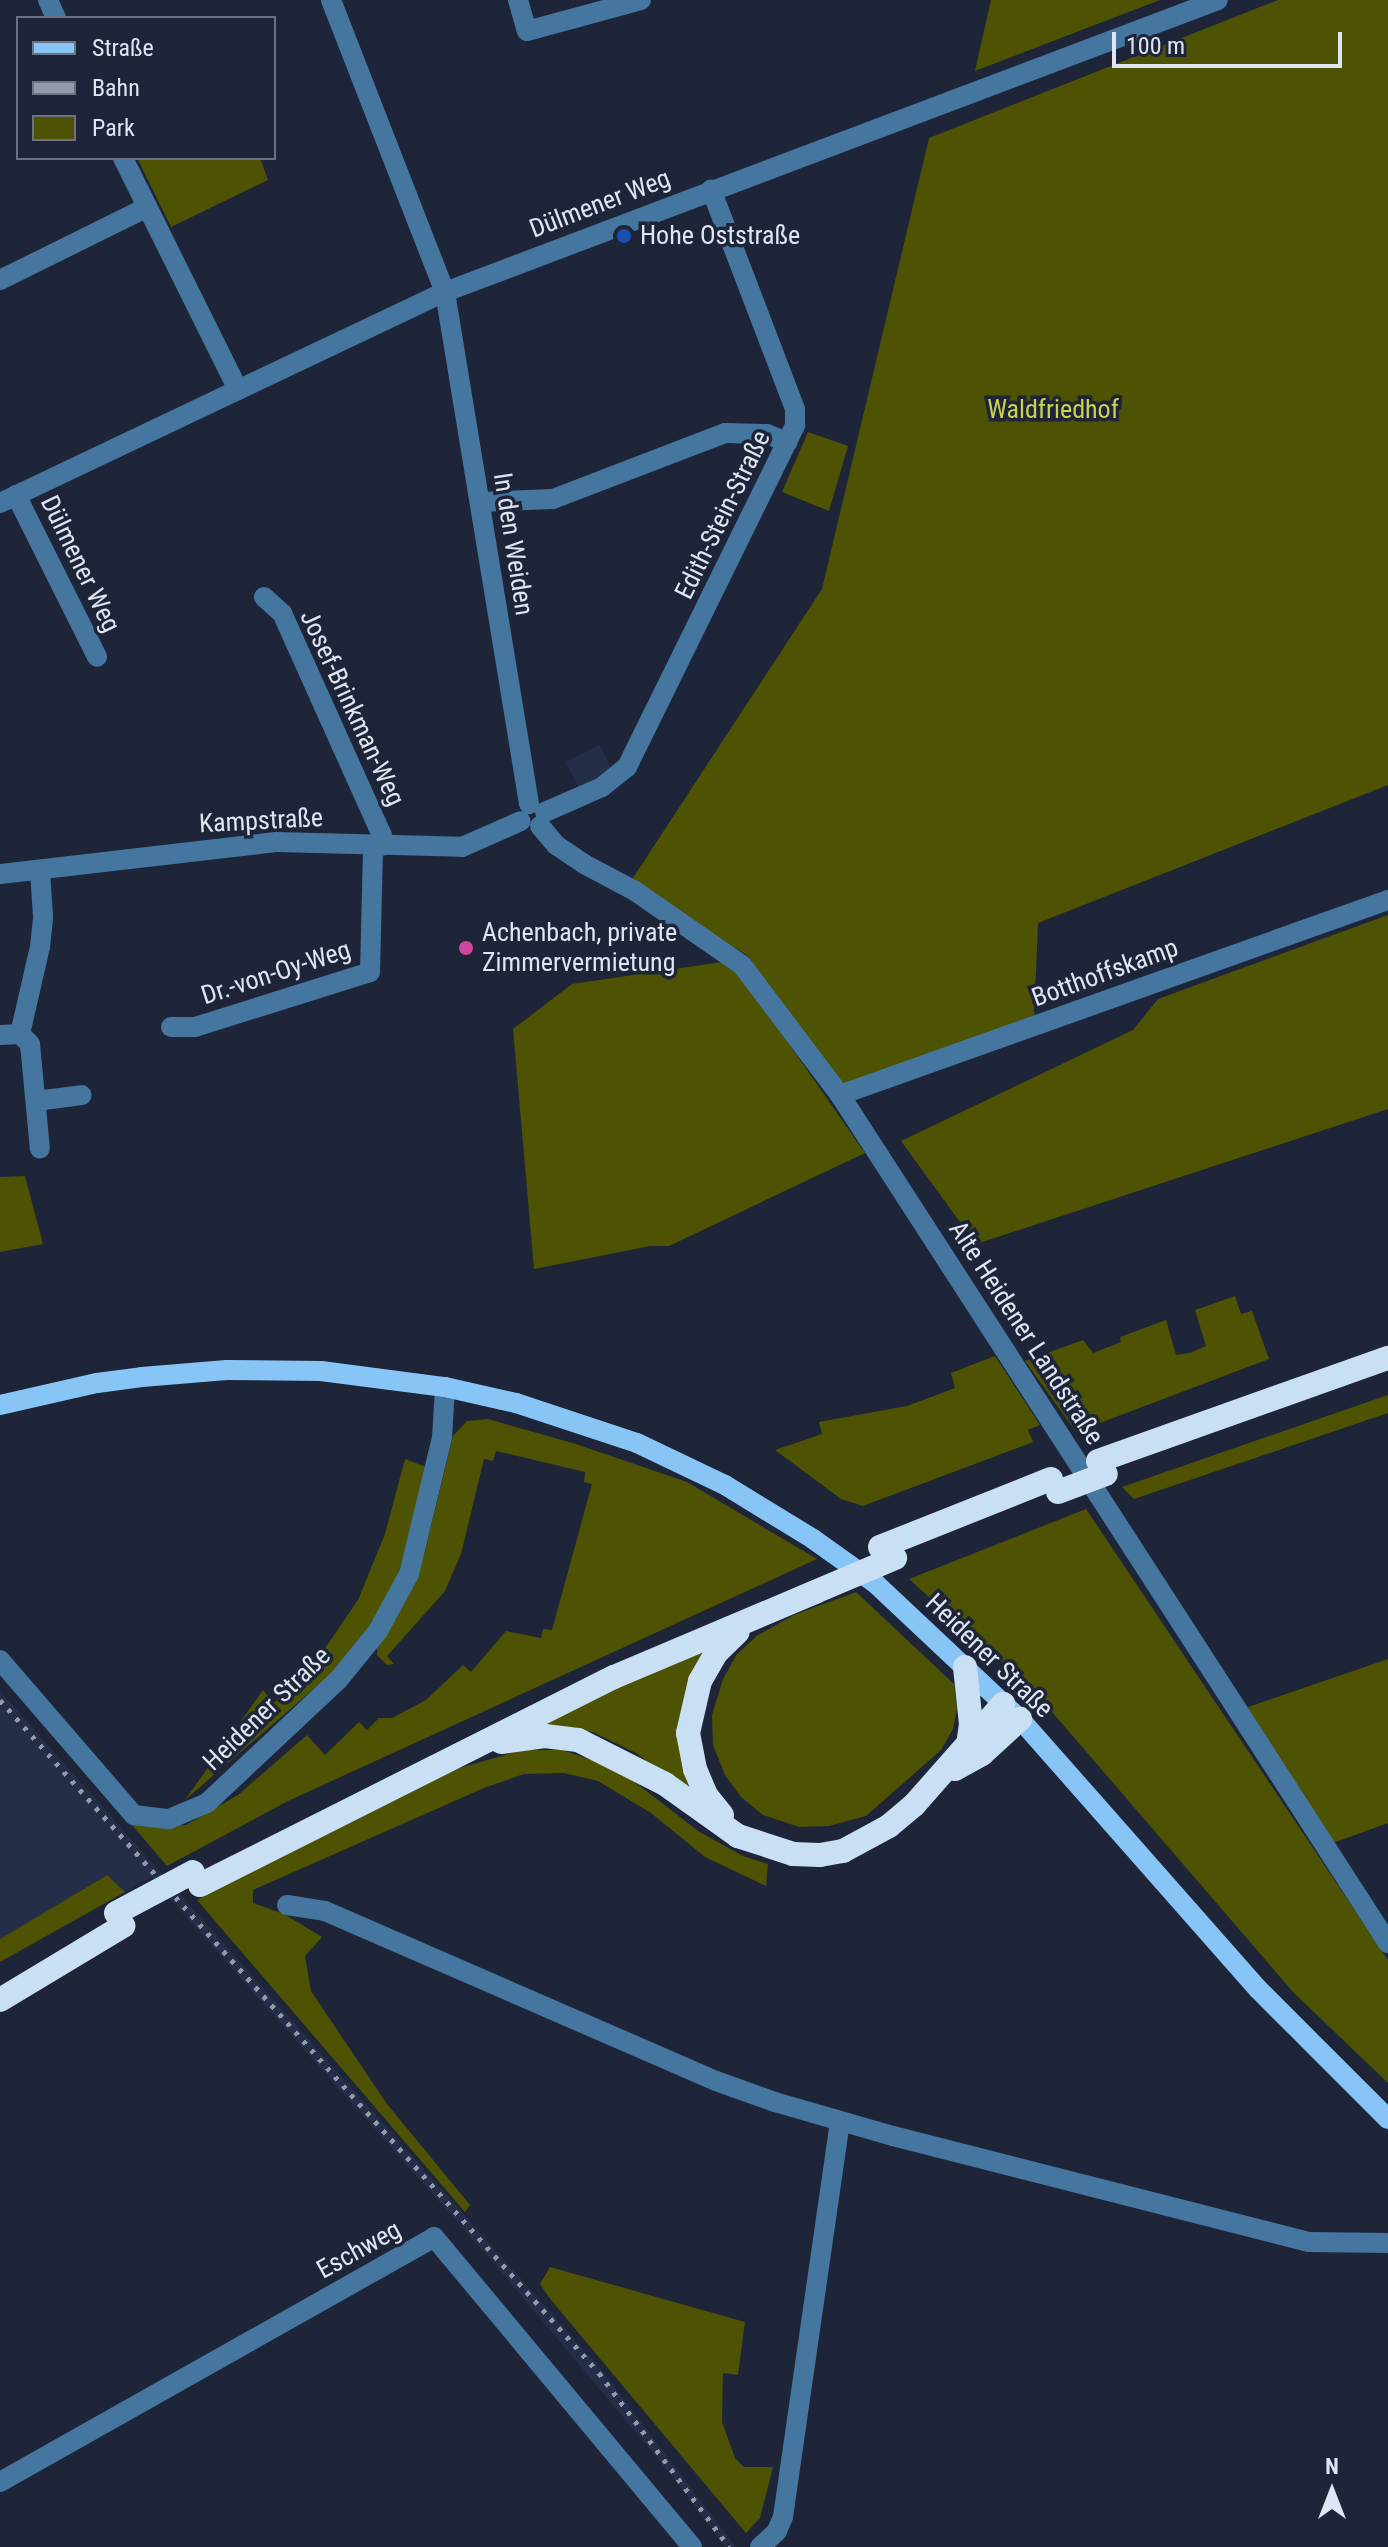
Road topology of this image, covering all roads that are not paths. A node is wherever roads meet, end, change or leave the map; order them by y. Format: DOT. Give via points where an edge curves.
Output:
graph roads {
  1 [pos="331,0"];
  2 [pos="518,0"];
  3 [pos="641,0"];
  4 [pos="1218,0"];
  5 [pos="124,160"];
  6 [pos="711,189"];
  7 [pos="146,208"];
  8 [pos="0,280"];
  9 [pos="445,292"];
  10 [pos="238,390"];
  11 [pos="787,442"];
  12 [pos="8,499"];
  13 [pos="480,502"];
  14 [pos="264,597"];
  15 [pos="97,657"];
  16 [pos="534,816"];
  17 [pos="377,846"];
  18 [pos="40,871"];
  19 [pos="0,874"];
  20 [pos="1388,900"];
  21 [pos="171,1027"];
  22 [pos="10,1034"];
  23 [pos="82,1095"];
  24 [pos="840,1095"];
  25 [pos="36,1101"];
  26 [pos="40,1149"];
  27 [pos="1388,1358"];
  28 [pos="1388,1373"];
  29 [pos="445,1387"];
  30 [pos="0,1405"];
  31 [pos="1102,1468"];
  32 [pos="808,1586"];
  33 [pos="0,1660"];
  34 [pos="965,1667"];
  35 [pos="1011,1712"];
  36 [pos="968,1745"];
  37 [pos="442,1762"];
  38 [pos="939,1778"];
  39 [pos="738,1836"];
  40 [pos="196,1878"];
  41 [pos="287,1905"];
  42 [pos="119,1920"];
  43 [pos="1388,1943"];
  44 [pos="8,1979"];
  45 [pos="0,2000"];
  46 [pos="1388,2119"];
  47 [pos="840,2121"];
  48 [pos="1388,2243"];
  49 [pos="0,2482"];
  50 [pos="692,2547"];
  51 [pos="760,2547"];
  1 -- 9 [label="street"];
  2 -- 3 [label="street" via="527,31"];
  4 -- 6 [label="street, Dülmener Weg"];
  5 -- 7 [label="street"];
  6 -- 9 [label="street, Dülmener Weg"];
  6 -- 11 [label="street, Edith-Stein-Straße" via="795,409"];
  7 -- 8 [label="street"];
  7 -- 10 [label="street"];
  9 -- 10 [label="street, Dülmener Weg"];
  9 -- 13 [label="street, In den Weiden"];
  10 -- 12 [label="street, Dülmener Weg"];
  11 -- 13 [label="street" via="767,434 725,433 553,499"];
  11 -- 16 [label="street, Edith-Stein-Straße" via="627,767 602,787"];
  12 -- 15 [label="street, Dülmener Weg"];
  13 -- 16 [label="street, In den Weiden"];
  14 -- 17 [label="street, Josef-Brinkman-Weg" via="282,613 382,835"];
  16 -- 17 [label="street, Kampstraße" via="462,847"];
  16 -- 24 [label="street, Alte Heidener Landstraße" via="556,845 635,891 742,965"];
  17 -- 18 [label="street, Kampstraße" via="276,842"];
  17 -- 21 [label="street, Dr.-von-Oy-Weg" via="370,972 195,1027"];
  18 -- 19 [label="street, Kampstraße"];
  18 -- 22 [label="street" via="40,947"];
  20 -- 24 [label="street, Botthoffskamp"];
  22 -- 25 [label="street" via="30,1044"];
  23 -- 25 [label="street"];
  24 -- 43 [label="street, Alte Heidener Landstraße"];
  25 -- 26 [label="street"];
  27 -- 31 [label="highway"];
  28 -- 31 [label="highway"];
  29 -- 30 [label="main road, Heidener Straße" via="321,1371 227,1370 97,1383"];
  29 -- 33 [label="street, Heidener Straße" via="442,1438 409,1574 378,1631 339,1679 207,1803 169,1819 134,1815"];
  29 -- 34 [label="main road, Heidener Straße" via="554,1413 637,1443 725,1485 876,1584"];
  31 -- 32 [label="highway, bridge"];
  32 -- 37 [label="highway"];
  32 -- 39 [label="highway" via="733,1636 700,1681 688,1733 695,1769 706,1795"];
  32 -- 40 [label="highway" via="647,1646 432,1749"];
  34 -- 35 [label="main road, Heidener Straße"];
  34 -- 36 [label="highway"];
  35 -- 36 [label="highway"];
  35 -- 38 [label="highway" via="982,1754"];
  35 -- 46 [label="main road, Heidener Straße" via="1258,1989"];
  36 -- 38 [label="highway"];
  37 -- 39 [label="highway" via="518,1738 578,1740 665,1784"];
  37 -- 40 [label="highway"];
  38 -- 39 [label="highway" via="889,1826 843,1851 793,1854"];
  40 -- 42 [label="highway"];
  41 -- 47 [label="street" via="325,1911 716,2081"];
  42 -- 44 [label="highway"];
  42 -- 45 [label="highway"];
  47 -- 48 [label="street" via="1309,2242"];
  47 -- 51 [label="street" via="783,2517"];
  49 -- 50 [label="street, Eschweg" via="434,2237"];
}
